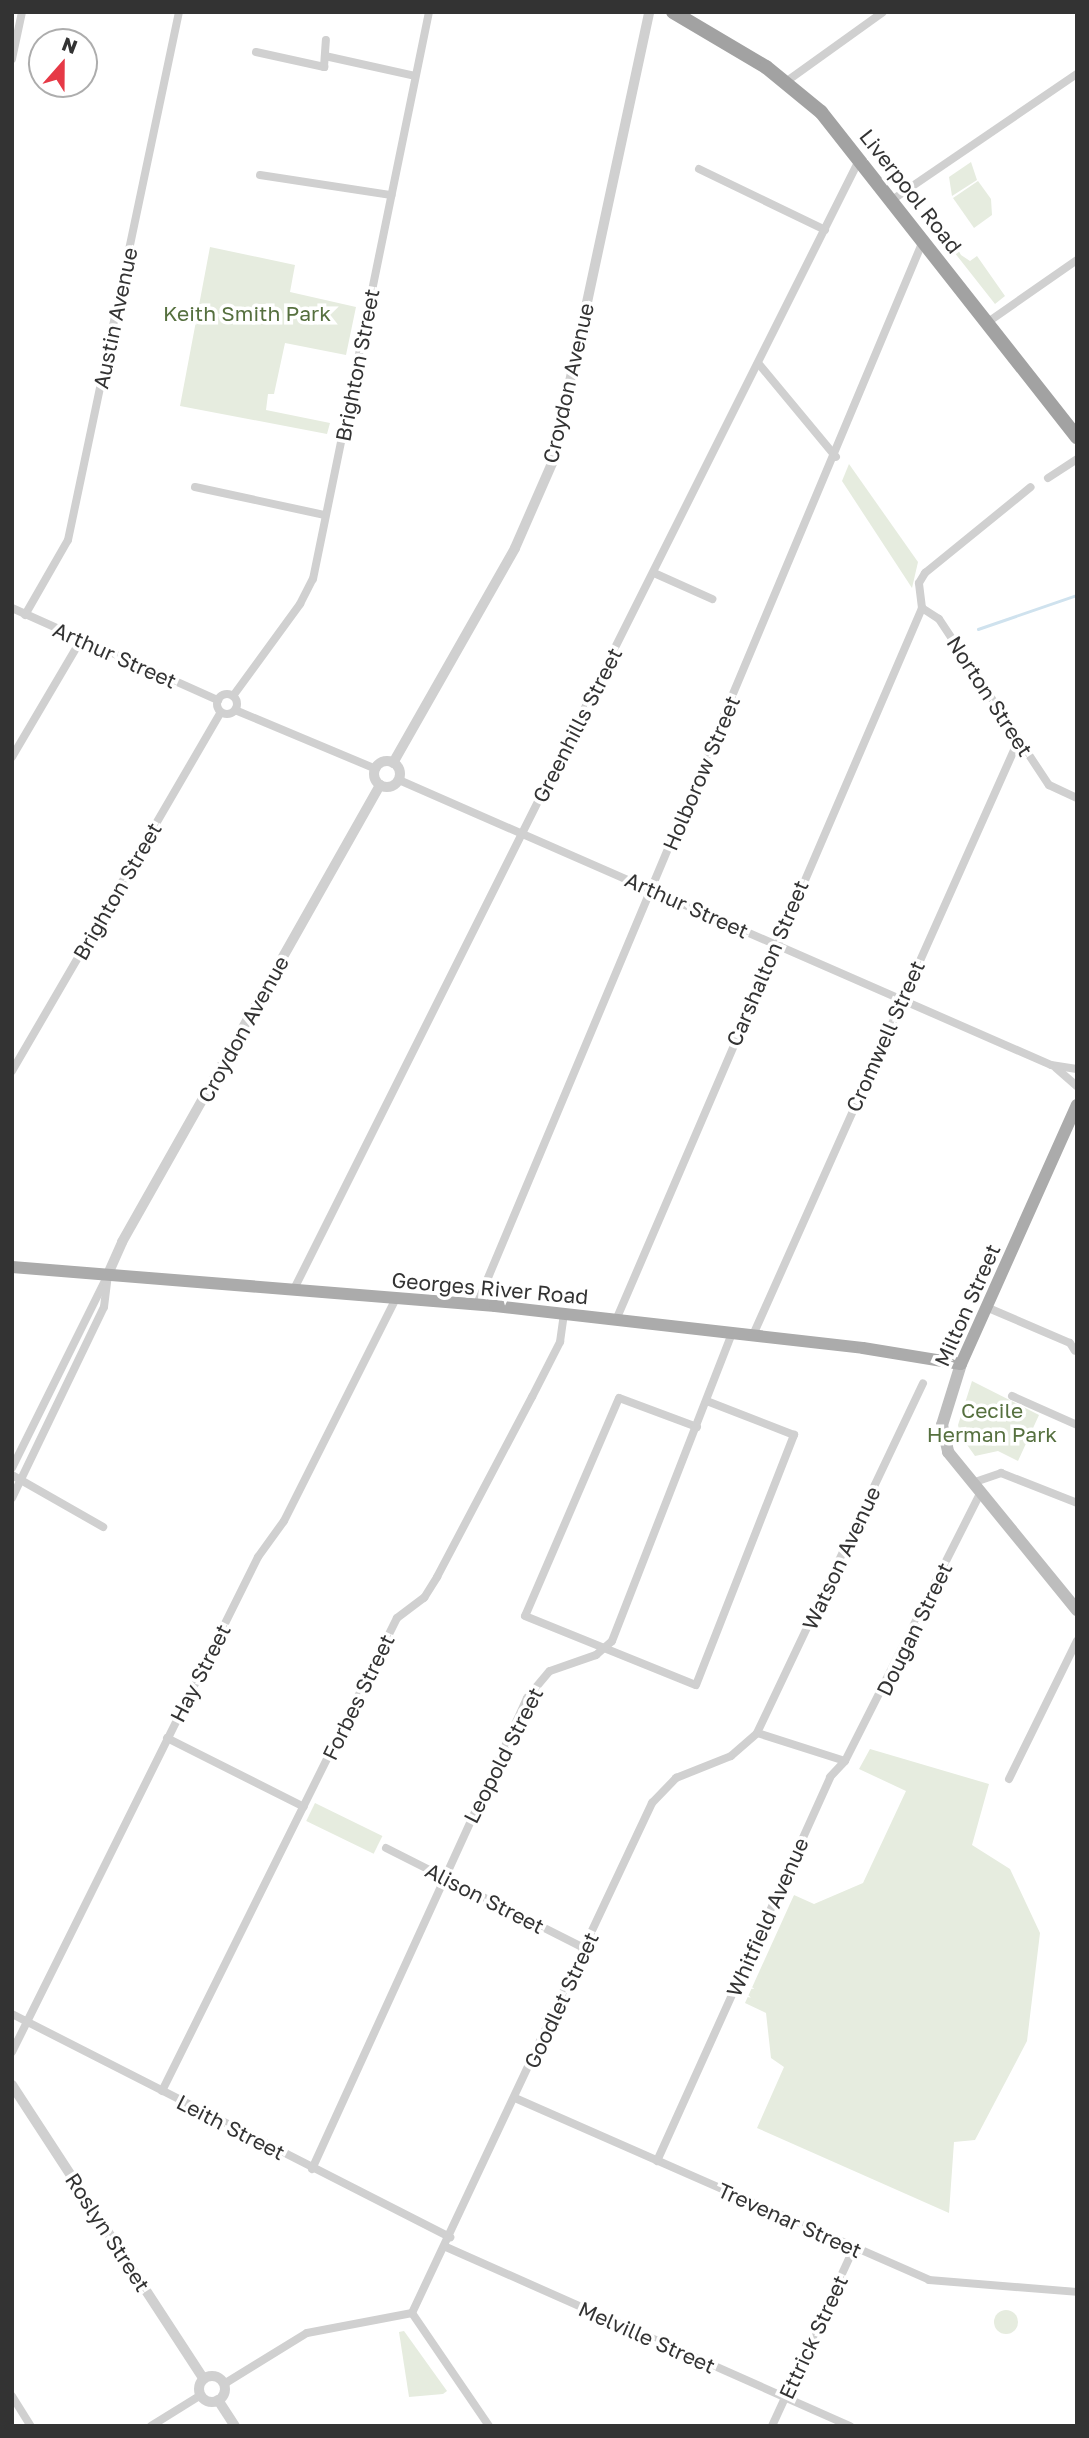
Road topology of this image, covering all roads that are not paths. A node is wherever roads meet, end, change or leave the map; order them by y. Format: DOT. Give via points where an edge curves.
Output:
graph roads {
  1 [pos="22,12"];
  2 [pos="179,12"];
  3 [pos="429,12"];
  4 [pos="649,12"];
  5 [pos="673,12"];
  6 [pos="883,12"];
  7 [pos="326,40"];
  8 [pos="256,52"];
  9 [pos="325,56"];
  10 [pos="12,59"];
  11 [pos="1077,74"];
  12 [pos="415,76"];
  13 [pos="787,81"];
  14 [pos="859,160"];
  15 [pos="699,169"];
  16 [pos="260,175"];
  17 [pos="391,195"];
  18 [pos="892,200"];
  19 [pos="825,230"];
  20 [pos="923,241"];
  21 [pos="1077,260"];
  22 [pos="988,322"];
  23 [pos="758,363"];
  24 [pos="1077,437"];
  25 [pos="836,457"];
  26 [pos="1077,459"];
  27 [pos="1048,478"];
  28 [pos="195,487"];
  29 [pos="1031,487"];
  30 [pos="325,515"];
  31 [pos="654,573"];
  32 [pos="712,598"];
  33 [pos="12,608"];
  34 [pos="922,608"];
  35 [pos="25,615"];
  36 [pos="81,640"];
  37 [pos="233,696"];
  38 [pos="218,700"];
  39 [pos="235,710"];
  40 [pos="221,712"];
  41 [pos="1019,739"];
  42 [pos="12,757"];
  43 [pos="393,763"];
  44 [pos="376,769"];
  45 [pos="399,780"];
  46 [pos="380,785"];
  47 [pos="1076,796"];
  48 [pos="523,834"];
  49 [pos="652,890"];
  50 [pos="775,944"];
  51 [pos="901,999"];
  52 [pos="1051,1065"];
  53 [pos="1077,1069"];
  54 [pos="12,1071"];
  55 [pos="1077,1086"];
  56 [pos="1077,1105"];
  57 [pos="12,1267"];
  58 [pos="108,1274"];
  59 [pos="294,1289"];
  60 [pos="396,1298"];
  61 [pos="477,1304"];
  62 [pos="986,1307"];
  63 [pos="564,1314"];
  64 [pos="616,1320"];
  65 [pos="732,1333"];
  66 [pos="753,1335"];
  67 [pos="1075,1350"];
  68 [pos="961,1364"];
  69 [pos="923,1383"];
  70 [pos="1012,1396"];
  71 [pos="707,1401"];
  72 [pos="1077,1424"];
  73 [pos="697,1427"];
  74 [pos="12,1468"];
  75 [pos="12,1475"];
  76 [pos="22,1479"];
  77 [pos="971,1483"];
  78 [pos="980,1494"];
  79 [pos="12,1498"];
  80 [pos="1077,1503"];
  81 [pos="103,1527"];
  82 [pos="1077,1610"];
  83 [pos="1077,1641"];
  84 [pos="608,1650"];
  85 [pos="757,1733"];
  86 [pos="167,1738"];
  87 [pos="845,1761"];
  88 [pos="1009,1779"];
  89 [pos="304,1807"];
  90 [pos="386,1848"];
  91 [pos="444,1876"];
  92 [pos="584,1948"];
  93 [pos="12,2014"];
  94 [pos="26,2022"];
  95 [pos="12,2052"];
  96 [pos="12,2085"];
  97 [pos="162,2091"];
  98 [pos="515,2098"];
  99 [pos="657,2161"];
  100 [pos="312,2169"];
  101 [pos="450,2237"];
  102 [pos="446,2247"];
  103 [pos="854,2248"];
  104 [pos="1077,2292"];
  105 [pos="412,2313"];
  106 [pos="204,2379"];
  107 [pos="224,2384"];
  108 [pos="201,2395"];
  109 [pos="12,2396"];
  110 [pos="785,2398"];
  111 [pos="218,2400"];
  112 [pos="31,2426"];
  113 [pos="151,2426"];
  114 [pos="235,2426"];
  115 [pos="489,2426"];
  116 [pos="772,2426"];
  117 [pos="850,2426"];
  1 -- 10 [label="street"];
  2 -- 35 [label="street, Austin Avenue" via="68,540"];
  3 -- 12 [label="street, Brighton Street"];
  4 -- 43 [label="street, Croydon Avenue" via="553,461 514,548"];
  5 -- 13 [label="highway, Liverpool Road"];
  6 -- 13 [label="street"];
  7 -- 9 [label="street"];
  8 -- 9 [label="street" via="324,67"];
  9 -- 12 [label="street"];
  11 -- 18 [label="street"];
  12 -- 17 [label="street, Brighton Street"];
  13 -- 14 [label="highway, Liverpool Road" via="821,112"];
  14 -- 18 [label="highway, Liverpool Road"];
  14 -- 19 [label="street, Greenhills Street"];
  15 -- 19 [label="street"];
  16 -- 17 [label="street"];
  17 -- 30 [label="street, Brighton Street"];
  18 -- 20 [label="highway, Liverpool Road"];
  19 -- 23 [label="street, Greenhills Street"];
  20 -- 22 [label="highway, Liverpool Road"];
  20 -- 25 [label="street, Holborow Street"];
  21 -- 22 [label="street"];
  22 -- 24 [label="highway, Liverpool Road"];
  23 -- 25 [label="street"];
  23 -- 31 [label="street, Greenhills Street"];
  25 -- 49 [label="street, Holborow Street"];
  26 -- 27 [label="street"];
  28 -- 30 [label="street"];
  29 -- 34 [label="street" via="925,573 919,583"];
  30 -- 37 [label="street, Brighton Street" via="310,589"];
  31 -- 32 [label="street"];
  31 -- 48 [label="street, Greenhills Street"];
  33 -- 35 [label="street, Arthur Street"];
  34 -- 41 [label="street, Norton Street" via="939,619"];
  34 -- 50 [label="street, Carshalton Street"];
  35 -- 36 [label="street, Arthur Street"];
  36 -- 38 [label="street, Arthur Street"];
  36 -- 42 [label="street"];
  37 -- 38 [label="street"];
  37 -- 39 [label="street"];
  38 -- 40 [label="street"];
  39 -- 40 [label="street"];
  39 -- 44 [label="street"];
  40 -- 54 [label="street, Brighton Street"];
  41 -- 47 [label="street, Norton Street" via="1051,788"];
  41 -- 51 [label="street, Cromwell Street"];
  43 -- 44 [label="street" via="381,763"];
  43 -- 45 [label="street"];
  44 -- 46 [label="street"];
  45 -- 46 [label="street" via="389,787"];
  45 -- 48 [label="street, Arthur Street"];
  46 -- 58 [label="street, Croydon Avenue"];
  48 -- 49 [label="street, Arthur Street"];
  48 -- 59 [label="street, Greenhills Street"];
  49 -- 50 [label="street, Arthur Street"];
  49 -- 61 [label="street, Holborow Street"];
  50 -- 51 [label="street, Arthur Street"];
  50 -- 64 [label="street, Carshalton Street"];
  51 -- 52 [label="street, Arthur Street"];
  51 -- 66 [label="street, Cromwell Street"];
  52 -- 53 [label="street, Arthur Street"];
  52 -- 55 [label="street, Arthur Street"];
  56 -- 62 [label="main road, Milton Street"];
  57 -- 58 [label="main road, Georges River Road"];
  58 -- 59 [label="main road, Georges River Road"];
  58 -- 74 [label="street, Croydon Avenue"];
  58 -- 76 [label="street, Croydon Avenue" via="104,1307"];
  59 -- 60 [label="main road, Georges River Road"];
  60 -- 61 [label="main road, Georges River Road"];
  60 -- 86 [label="street, Hay Street" via="284,1521 258,1557"];
  61 -- 63 [label="main road, Georges River Road"];
  62 -- 67 [label="street" via="1070,1343"];
  62 -- 68 [label="main road, Milton Street"];
  63 -- 64 [label="main road, Georges River Road"];
  63 -- 89 [label="street, Forbes Street" via="559,1342 453,1548 424,1598 397,1618"];
  64 -- 65 [label="main road, Georges River Road"];
  65 -- 66 [label="main road, Georges River Road"];
  65 -- 71 [label="street"];
  66 -- 68 [label="main road, Georges River Road" via="945,1358"];
  68 -- 77 [label="main road, Milton Street" via="945,1410 942,1437"];
  69 -- 85 [label="street, Watson Avenue"];
  70 -- 72 [label="street"];
  71 -- 73 [label="street"];
  71 -- 84 [label="street" via="794,1435 701,1682 696,1685"];
  73 -- 84 [label="street"];
  73 -- 84 [label="street" via="619,1398 525,1616"];
  75 -- 76 [label="street"];
  76 -- 79 [label="street, Croydon Avenue"];
  76 -- 81 [label="street"];
  77 -- 78 [label="main road, Milton Street"];
  77 -- 80 [label="street" via="1001,1473"];
  78 -- 82 [label="main road, Milton Street"];
  78 -- 87 [label="street, Dougan Street"];
  83 -- 88 [label="street"];
  84 -- 91 [label="street, Leopold Street" via="550,1671 527,1698"];
  85 -- 87 [label="street"];
  85 -- 92 [label="street, Goodlet Street" via="740,1751 686,1772 659,1793"];
  86 -- 89 [label="street"];
  86 -- 94 [label="street, Hay Street"];
  87 -- 99 [label="street, Whitfield Avenue" via="830,1777"];
  89 -- 97 [label="street, Forbes Street"];
  90 -- 91 [label="street, Alison Street"];
  91 -- 92 [label="street, Alison Street"];
  91 -- 100 [label="street, Leopold Street"];
  92 -- 98 [label="street, Goodlet Street"];
  93 -- 94 [label="street, Leith Street"];
  94 -- 95 [label="street, Hay Street"];
  94 -- 97 [label="street, Leith Street"];
  96 -- 106 [label="street, Roslyn Street"];
  97 -- 100 [label="street, Leith Street"];
  98 -- 99 [label="street, Trevenar Street"];
  98 -- 101 [label="street, Goodlet Street"];
  99 -- 103 [label="street, Trevenar Street"];
  100 -- 101 [label="street, Leith Street"];
  101 -- 102 [label="street, Goodlet Street"];
  102 -- 105 [label="street, Goodlet Street"];
  102 -- 110 [label="street, Melville Street"];
  103 -- 104 [label="street, Trevenar Street" via="941,2282"];
  103 -- 110 [label="street, Ettrick Street"];
  105 -- 107 [label="street" via="307,2333"];
  105 -- 115 [label="street"];
  106 -- 107 [label="street" via="215,2377"];
  106 -- 108 [label="street"];
  107 -- 111 [label="street"];
  108 -- 111 [label="street" via="210,2402"];
  108 -- 113 [label="street"];
  109 -- 112 [label="street"];
  110 -- 116 [label="street, Ettrick Street"];
  110 -- 117 [label="street, Melville Street"];
  111 -- 114 [label="street"];
}
